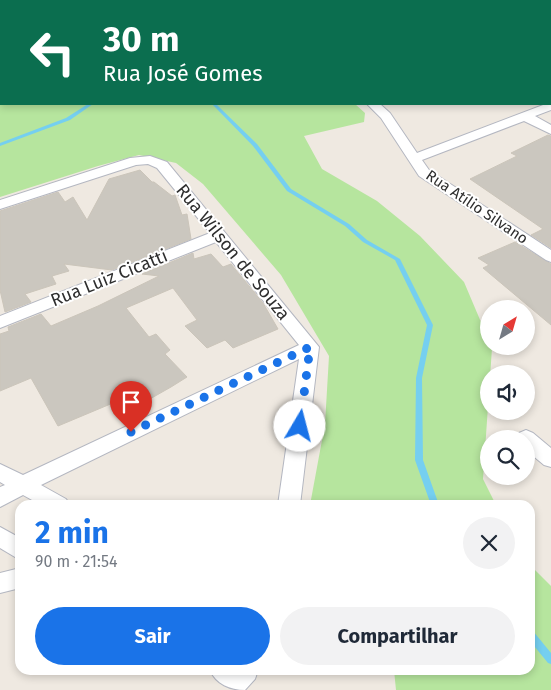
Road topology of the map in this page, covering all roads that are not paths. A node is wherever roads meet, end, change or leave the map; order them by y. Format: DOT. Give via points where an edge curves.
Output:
graph roads {
  1 [pos="374,105"];
  2 [pos="551,106"];
  3 [pos="525,116"];
  4 [pos="551,130"];
  5 [pos="415,158"];
  6 [pos="0,205"];
  7 [pos="219,234"];
  8 [pos="551,257"];
  9 [pos="0,322"];
  10 [pos="310,347"];
  11 [pos="535,446"];
  12 [pos="551,459"];
  13 [pos="0,472"];
  14 [pos="23,484"];
  15 [pos="0,498"];
  16 [pos="50,500"];
  17 [pos="290,500"];
  18 [pos="0,536"];
  19 [pos="15,546"];
  20 [pos="15,579"];
  21 [pos="0,583"];
  22 [pos="230,675"];
  23 [pos="242,675"];
  1 -- 5 [label="street, Rua Atílio Silvano" via="386,116"];
  2 -- 3 [label="street"];
  3 -- 4 [label="street"];
  3 -- 5 [label="street"];
  5 -- 8 [label="street, Rua Atílio Silvano" via="424,173"];
  6 -- 7 [label="street, Rua Wilson de Souza" via="136,161 150,160 162,165"];
  7 -- 9 [label="street, Rua Luiz Cicatti"];
  7 -- 10 [label="street, Rua Wilson de Souza"];
  10 -- 14 [label="street"];
  10 -- 17 [label="street"];
  11 -- 12 [label="street"];
  13 -- 14 [label="street"];
  14 -- 15 [label="street"];
  14 -- 16 [label="street"];
  18 -- 19 [label="street"];
  20 -- 21 [label="street"];
  22 -- 23 [label="street" via="239,680"];
}
